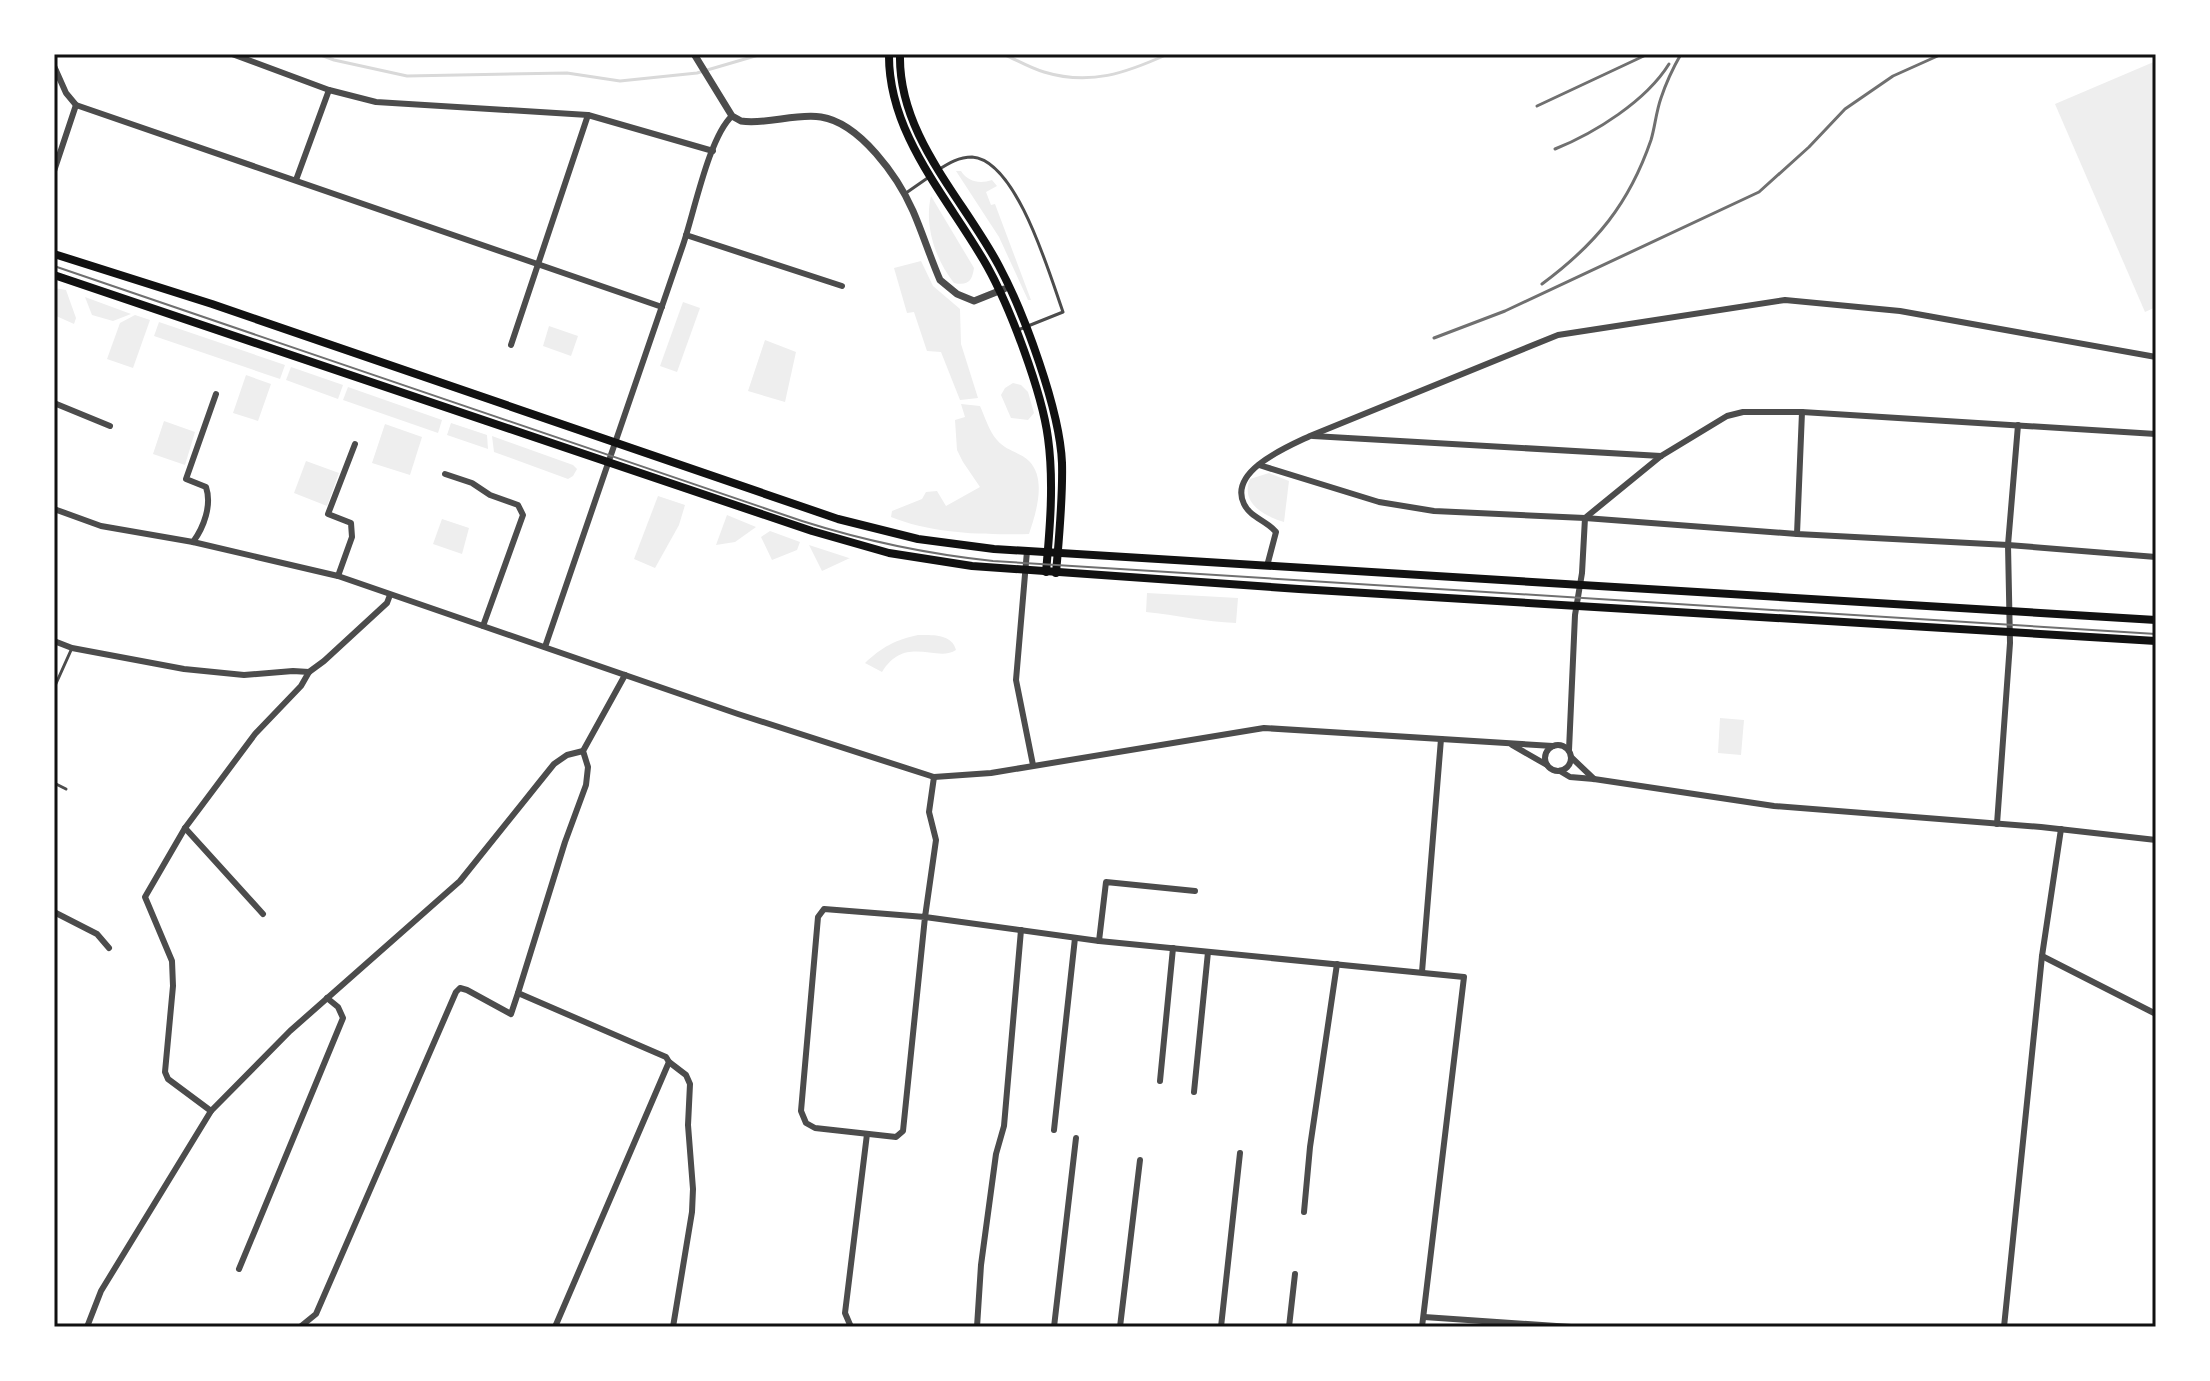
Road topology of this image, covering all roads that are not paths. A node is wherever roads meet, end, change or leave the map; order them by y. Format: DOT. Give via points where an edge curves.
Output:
graph roads {
  1 [pos="232,54"];
  2 [pos="694,54"];
  3 [pos="889,54"];
  4 [pos="900,54"];
  5 [pos="54,66"];
  6 [pos="329,90"];
  7 [pos="76,105"];
  8 [pos="588,115"];
  9 [pos="732,116"];
  10 [pos="713,151"];
  11 [pos="54,171"];
  12 [pos="296,180"];
  13 [pos="904,194"];
  14 [pos="686,235"];
  15 [pos="54,254"];
  16 [pos="540,265"];
  17 [pos="54,275"];
  18 [pos="842,286"];
  19 [pos="1009,287"];
  20 [pos="999,291"];
  21 [pos="662,307"];
  22 [pos="1025,328"];
  23 [pos="1015,331"];
  24 [pos="511,345"];
  25 [pos="2156,357"];
  26 [pos="216,394"];
  27 [pos="54,403"];
  28 [pos="1802,412"];
  29 [pos="2018,425"];
  30 [pos="110,426"];
  31 [pos="2156,434"];
  32 [pos="1310,436"];
  33 [pos="614,443"];
  34 [pos="355,444"];
  35 [pos="1661,456"];
  36 [pos="609,462"];
  37 [pos="1259,465"];
  38 [pos="445,474"];
  39 [pos="54,509"];
  40 [pos="1585,518"];
  41 [pos="1797,534"];
  42 [pos="193,542"];
  43 [pos="2008,545"];
  44 [pos="1027,551"];
  45 [pos="1047,551"];
  46 [pos="1057,552"];
  47 [pos="2156,557"];
  48 [pos="1267,566"];
  49 [pos="1026,570"];
  50 [pos="1046,572"];
  51 [pos="1056,573"];
  52 [pos="338,576"];
  53 [pos="1579,586"];
  54 [pos="390,595"];
  55 [pos="1576,605"];
  56 [pos="2007,611"];
  57 [pos="2156,620"];
  58 [pos="483,626"];
  59 [pos="2009,632"];
  60 [pos="54,641"];
  61 [pos="2156,641"];
  62 [pos="545,647"];
  63 [pos="72,648"];
  64 [pos="309,672"];
  65 [pos="625,675"];
  66 [pos="54,688"];
  67 [pos="1571,726"];
  68 [pos="1441,739"];
  69 [pos="1508,744"];
  70 [pos="1556,745"];
  71 [pos="583,751"];
  72 [pos="1570,754"];
  73 [pos="1033,765"];
  74 [pos="1547,765"];
  75 [pos="1560,771"];
  76 [pos="934,777"];
  77 [pos="1594,779"];
  78 [pos="54,783"];
  79 [pos="66,789"];
  80 [pos="1997,824"];
  81 [pos="185,828"];
  82 [pos="2061,829"];
  83 [pos="2156,840"];
  84 [pos="1195,891"];
  85 [pos="54,912"];
  86 [pos="263,914"];
  87 [pos="925,917"];
  88 [pos="1021,930"];
  89 [pos="1075,938"];
  90 [pos="1099,941"];
  91 [pos="109,948"];
  92 [pos="1173,948"];
  93 [pos="1208,952"];
  94 [pos="2042,956"];
  95 [pos="1337,964"];
  96 [pos="1422,972"];
  97 [pos="518,993"];
  98 [pos="327,998"];
  99 [pos="2156,1014"];
  100 [pos="669,1062"];
  101 [pos="1160,1081"];
  102 [pos="1194,1092"];
  103 [pos="211,1111"];
  104 [pos="1054,1130"];
  105 [pos="867,1134"];
  106 [pos="1076,1138"];
  107 [pos="1240,1153"];
  108 [pos="1140,1160"];
  109 [pos="1304,1212"];
  110 [pos="239,1269"];
  111 [pos="1295,1274"];
  112 [pos="1424,1317"];
  113 [pos="849,1325"];
  114 [pos="87,1327"];
  115 [pos="300,1327"];
  116 [pos="555,1327"];
  117 [pos="673,1327"];
  118 [pos="977,1327"];
  119 [pos="1054,1327"];
  120 [pos="1120,1327"];
  121 [pos="1221,1327"];
  122 [pos="1289,1327"];
  123 [pos="1422,1327"];
  124 [pos="1571,1327"];
  125 [pos="2004,1327"];
  1 -- 6 [label="street"];
  2 -- 9 [label="street"];
  3 -- 20 [label="main road" via="900,120"];
  4 -- 19 [label="main road" via="902,95 910,118"];
  5 -- 7 [label="street"];
  6 -- 8 [label="street" via="376,102"];
  6 -- 12 [label="street"];
  7 -- 11 [label="street"];
  7 -- 12 [label="street"];
  8 -- 10 [label="street"];
  8 -- 16 [label="street"];
  9 -- 10 [label="street" via="722,124"];
  9 -- 13 [label="street" via="744,122 818,116 832,120 859,135"];
  10 -- 14 [label="street"];
  12 -- 16 [label="street"];
  13 -- 20 [label="street" via="948,289 974,301"];
  13 -- 22 [label="lane" via="952,160 975,157 1006,178 1034,233 1063,312"];
  14 -- 18 [label="street"];
  14 -- 21 [label="street"];
  15 -- 33 [label="main road"];
  16 -- 21 [label="street"];
  16 -- 24 [label="street"];
  17 -- 36 [label="main road"];
  19 -- 20 [label="street"];
  19 -- 22 [label="main road"];
  20 -- 23 [label="main road"];
  21 -- 33 [label="street"];
  22 -- 23 [label="lane"];
  22 -- 46 [label="main road" via="1058,432 1062,463"];
  23 -- 45 [label="main road" via="1048,434"];
  25 -- 32 [label="street" via="1900,311 1785,300 1558,335"];
  26 -- 42 [label="street" via="186,479 206,487 210,500"];
  27 -- 30 [label="street"];
  28 -- 29 [label="street"];
  28 -- 35 [label="street" via="1727,416"];
  28 -- 41 [label="street"];
  29 -- 31 [label="street"];
  29 -- 43 [label="street"];
  32 -- 35 [label="street"];
  32 -- 37 [label="street"];
  33 -- 36 [label="street"];
  33 -- 44 [label="main road" via="866,527 948,544"];
  34 -- 52 [label="street" via="328,514 351,523 352,537"];
  35 -- 40 [label="street"];
  36 -- 49 [label="main road" via="873,549"];
  36 -- 62 [label="street"];
  37 -- 40 [label="street" via="1412,508"];
  37 -- 48 [label="street" via="1246,475 1240,493 1251,514 1276,532"];
  38 -- 58 [label="street" via="518,505 523,515"];
  39 -- 42 [label="street" via="101,526"];
  40 -- 41 [label="street"];
  40 -- 53 [label="street"];
  41 -- 43 [label="street"];
  42 -- 52 [label="street"];
  43 -- 47 [label="street"];
  43 -- 56 [label="street"];
  44 -- 45 [label="main road"];
  44 -- 49 [label="street"];
  45 -- 46 [label="main road"];
  45 -- 50 [label="main road"];
  46 -- 48 [label="main road"];
  46 -- 51 [label="main road"];
  48 -- 53 [label="main road"];
  49 -- 50 [label="main road"];
  49 -- 73 [label="street" via="1016,680"];
  50 -- 51 [label="main road"];
  51 -- 55 [label="main road"];
  52 -- 54 [label="street"];
  53 -- 55 [label="street"];
  53 -- 56 [label="main road"];
  54 -- 58 [label="street"];
  54 -- 64 [label="street"];
  55 -- 59 [label="main road"];
  55 -- 67 [label="street"];
  56 -- 57 [label="main road"];
  56 -- 59 [label="street"];
  58 -- 62 [label="street"];
  59 -- 61 [label="main road"];
  59 -- 80 [label="street"];
  60 -- 63 [label="street"];
  62 -- 65 [label="street"];
  63 -- 64 [label="street" via="184,669 244,675"];
  63 -- 66 [label="lane"];
  64 -- 81 [label="street"];
  65 -- 71 [label="street"];
  65 -- 76 [label="street"];
  67 -- 70 [label="street"];
  67 -- 72 [label="street"];
  68 -- 69 [label="street"];
  68 -- 73 [label="street" via="1264,728"];
  68 -- 96 [label="street"];
  69 -- 70 [label="street"];
  69 -- 74 [label="street"];
  70 -- 72 [label="street"];
  70 -- 74 [label="street" via="1545,754"];
  71 -- 97 [label="street" via="586,785"];
  71 -- 98 [label="street" via="554,764 460,881"];
  72 -- 75 [label="street" via="1569,765"];
  72 -- 77 [label="street"];
  73 -- 76 [label="street"];
  74 -- 75 [label="street"];
  75 -- 77 [label="street"];
  76 -- 87 [label="street" via="929,812 936,840"];
  77 -- 80 [label="street" via="1774,806"];
  78 -- 79 [label="lane"];
  80 -- 82 [label="street"];
  81 -- 86 [label="street"];
  81 -- 103 [label="street" via="145,897 172,961 165,1072"];
  82 -- 83 [label="street"];
  82 -- 94 [label="street"];
  84 -- 90 [label="street" via="1106,882"];
  85 -- 91 [label="street" via="97,934"];
  87 -- 88 [label="street"];
  87 -- 105 [label="street" via="904,1127 896,1137"];
  87 -- 105 [label="street" via="824,909 818,917 802,1117 815,1128"];
  88 -- 89 [label="street"];
  88 -- 118 [label="street" via="1004,1126 981,1265"];
  89 -- 90 [label="street"];
  89 -- 104 [label="street"];
  90 -- 92 [label="street"];
  92 -- 93 [label="street"];
  92 -- 101 [label="street"];
  93 -- 95 [label="street"];
  93 -- 102 [label="street"];
  94 -- 99 [label="street"];
  94 -- 125 [label="street"];
  95 -- 96 [label="street"];
  95 -- 109 [label="street"];
  96 -- 112 [label="street" via="1464,977"];
  97 -- 100 [label="street"];
  97 -- 115 [label="street" via="511,1014 467,990 456,992 316,1314"];
  98 -- 103 [label="street"];
  98 -- 110 [label="street" via="343,1018"];
  100 -- 116 [label="street"];
  100 -- 117 [label="street" via="690,1084 693,1189"];
  103 -- 114 [label="street" via="101,1291"];
  105 -- 113 [label="street" via="845,1313"];
  106 -- 119 [label="street"];
  107 -- 121 [label="street"];
  108 -- 120 [label="street"];
  111 -- 122 [label="street"];
  112 -- 123 [label="street"];
  112 -- 124 [label="street"];
}
